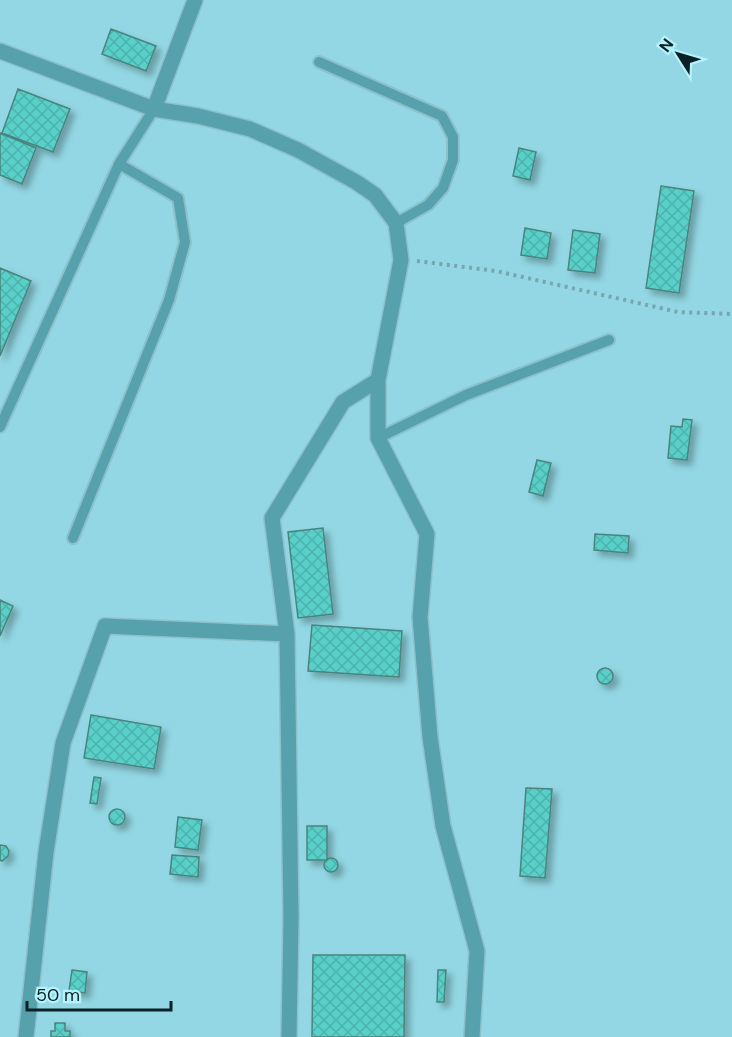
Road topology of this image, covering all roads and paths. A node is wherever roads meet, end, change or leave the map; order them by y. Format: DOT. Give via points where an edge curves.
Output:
graph roads {
  1 [pos="195,0"];
  2 [pos="0,51"];
  3 [pos="319,62"];
  4 [pos="154,109"];
  5 [pos="119,164"];
  6 [pos="396,223"];
  7 [pos="401,260"];
  8 [pos="732,314"];
  9 [pos="609,340"];
  10 [pos="378,380"];
  11 [pos="0,427"];
  12 [pos="378,438"];
  13 [pos="73,538"];
  14 [pos="287,634"];
  15 [pos="26,1037"];
  16 [pos="289,1037"];
  17 [pos="472,1037"];
  1 -- 4 [label="street"];
  2 -- 4 [label="street"];
  3 -- 6 [label="lane" via="442,116 453,137 453,160 443,188 428,206"];
  4 -- 5 [label="lane"];
  4 -- 6 [label="street" via="250,129 298,150 375,195"];
  5 -- 11 [label="lane"];
  5 -- 13 [label="lane" via="178,198 185,242 169,300"];
  6 -- 7 [label="street"];
  7 -- 8 [label="path" via="496,271 678,312"];
  7 -- 10 [label="street"];
  9 -- 12 [label="lane" via="466,395"];
  10 -- 12 [label="street"];
  10 -- 14 [label="street" via="343,402 272,518"];
  12 -- 17 [label="street" via="427,534 420,616 430,737 443,826 477,951"];
  14 -- 15 [label="street" via="105,626 63,743 46,852"];
  14 -- 16 [label="street"];
}
